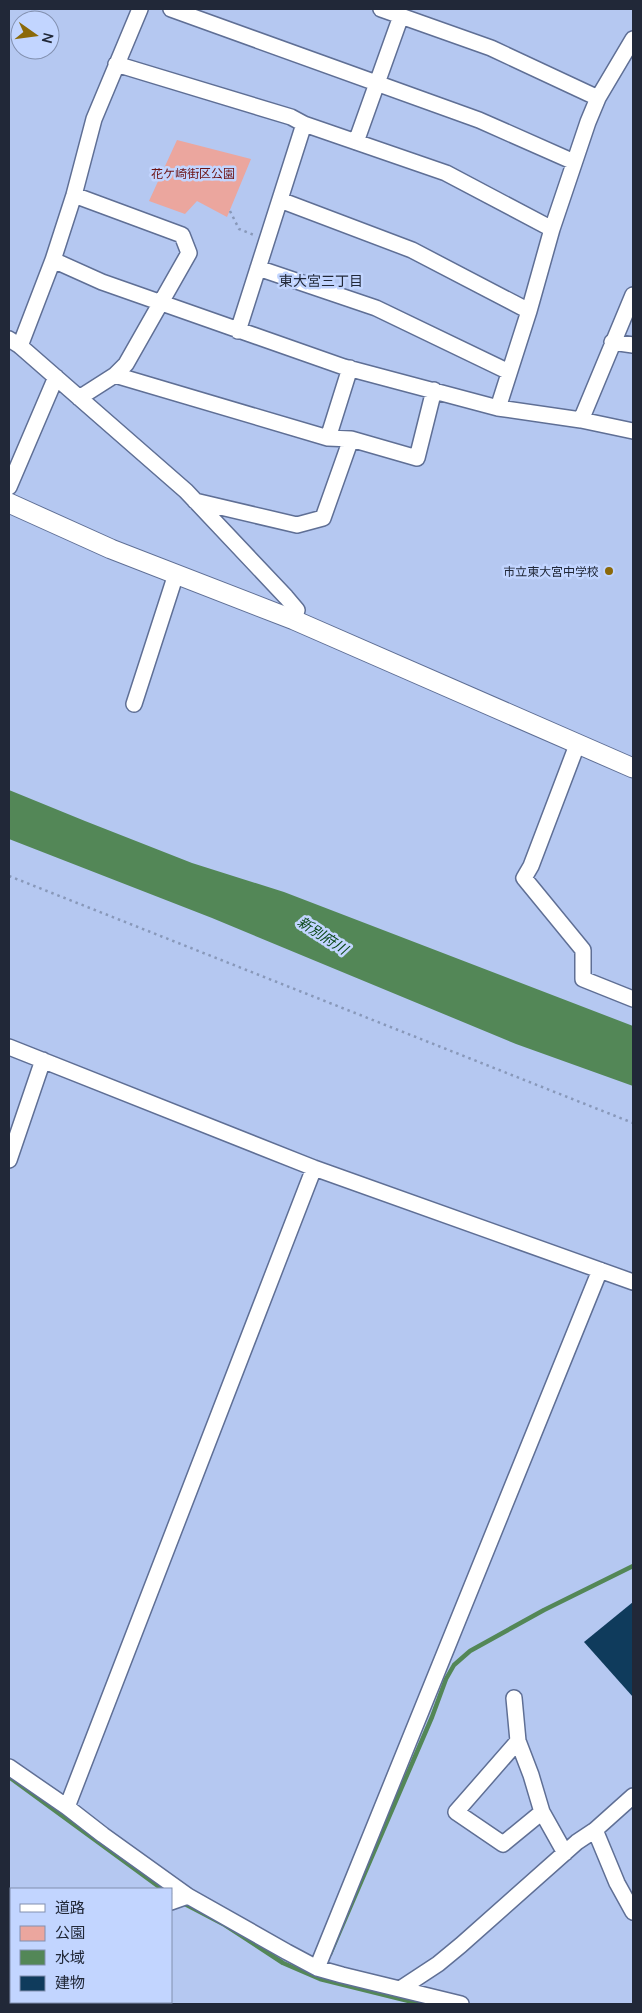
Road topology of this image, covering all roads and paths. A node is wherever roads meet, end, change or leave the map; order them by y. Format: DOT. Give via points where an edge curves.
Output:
graph roads {
  1 [pos="140,9"];
  2 [pos="171,9"];
  3 [pos="381,9"];
  4 [pos="401,16"];
  5 [pos="631,47"];
  6 [pos="116,64"];
  7 [pos="376,82"];
  8 [pos="598,98"];
  9 [pos="304,124"];
  10 [pos="356,142"];
  11 [pos="574,162"];
  12 [pos="74,195"];
  13 [pos="280,200"];
  14 [pos="230,212"];
  15 [pos="552,229"];
  16 [pos="268,240"];
  17 [pos="53,260"];
  18 [pos="258,268"];
  19 [pos="633,295"];
  20 [pos="161,302"];
  21 [pos="529,312"];
  22 [pos="238,330"];
  23 [pos="612,342"];
  24 [pos="14,343"];
  25 [pos="633,346"];
  26 [pos="350,368"];
  27 [pos="509,372"];
  28 [pos="114,375"];
  29 [pos="56,377"];
  30 [pos="434,390"];
  31 [pos="79,398"];
  32 [pos="498,408"];
  33 [pos="581,420"];
  34 [pos="633,431"];
  35 [pos="328,438"];
  36 [pos="351,439"];
  37 [pos="9,488"];
  38 [pos="195,501"];
  39 [pos="9,502"];
  40 [pos="176,574"];
  41 [pos="294,620"];
  42 [pos="134,704"];
  43 [pos="577,745"];
  44 [pos="633,768"];
  45 [pos="9,876"];
  46 [pos="633,999"];
  47 [pos="9,1047"];
  48 [pos="43,1060"];
  49 [pos="633,1124"];
  50 [pos="9,1160"];
  51 [pos="314,1168"];
  52 [pos="600,1270"];
  53 [pos="633,1282"];
  54 [pos="514,1698"];
  55 [pos="518,1741"];
  56 [pos="9,1766"];
  57 [pos="633,1796"];
  58 [pos="67,1807"];
  59 [pos="542,1812"];
  60 [pos="595,1830"];
  61 [pos="565,1853"];
  62 [pos="188,1896"];
  63 [pos="172,1902"];
  64 [pos="633,1910"];
  65 [pos="317,1968"];
  66 [pos="400,1989"];
  67 [pos="461,2004"];
  1 -- 6 [label="street"];
  2 -- 7 [label="street"];
  3 -- 4 [label="street"];
  4 -- 7 [label="street"];
  4 -- 8 [label="street" via="491,48"];
  5 -- 8 [label="street"];
  6 -- 9 [label="street" via="292,117"];
  6 -- 12 [label="street" via="94,119"];
  7 -- 10 [label="street"];
  7 -- 11 [label="street" via="479,120"];
  8 -- 11 [label="street"];
  9 -- 10 [label="street"];
  9 -- 13 [label="street"];
  10 -- 15 [label="street" via="446,173"];
  11 -- 15 [label="street"];
  12 -- 17 [label="street"];
  12 -- 20 [label="street" via="182,235 189,253"];
  13 -- 16 [label="street"];
  13 -- 21 [label="street" via="412,250"];
  14 -- 16 [label="path" via="239,229"];
  15 -- 21 [label="street"];
  16 -- 18 [label="street"];
  17 -- 20 [label="street" via="102,282"];
  17 -- 24 [label="street"];
  18 -- 22 [label="street"];
  18 -- 27 [label="street" via="376,308"];
  19 -- 23 [label="street"];
  20 -- 22 [label="street"];
  20 -- 28 [label="street" via="126,364"];
  21 -- 27 [label="street"];
  22 -- 26 [label="street"];
  23 -- 25 [label="street"];
  23 -- 33 [label="street"];
  24 -- 29 [label="street"];
  26 -- 30 [label="street"];
  26 -- 35 [label="street"];
  27 -- 32 [label="street"];
  28 -- 31 [label="street"];
  28 -- 35 [label="street"];
  29 -- 31 [label="street"];
  29 -- 37 [label="street"];
  30 -- 32 [label="street"];
  30 -- 36 [label="street" via="417,458"];
  31 -- 38 [label="street"];
  32 -- 33 [label="street"];
  33 -- 34 [label="street"];
  35 -- 36 [label="street"];
  36 -- 38 [label="street" via="323,518 297,525"];
  38 -- 41 [label="street" via="297,610"];
  39 -- 40 [label="street"];
  40 -- 41 [label="street"];
  40 -- 42 [label="street"];
  41 -- 43 [label="street"];
  43 -- 44 [label="street"];
  43 -- 46 [label="street" via="524,878 583,950 583,979"];
  45 -- 49 [label="path"];
  47 -- 48 [label="street"];
  48 -- 50 [label="street"];
  48 -- 51 [label="street"];
  51 -- 52 [label="street"];
  51 -- 58 [label="street"];
  52 -- 53 [label="street"];
  52 -- 65 [label="street"];
  54 -- 55 [label="street"];
  55 -- 59 [label="street"];
  55 -- 59 [label="street" via="456,1812 503,1844"];
  56 -- 58 [label="street"];
  57 -- 60 [label="street"];
  58 -- 62 [label="street"];
  59 -- 61 [label="street"];
  60 -- 61 [label="street"];
  60 -- 64 [label="street" via="617,1883"];
  61 -- 66 [label="street" via="456,1950"];
  62 -- 63 [label="street"];
  62 -- 65 [label="street"];
  65 -- 66 [label="street"];
  66 -- 67 [label="street"];
}
